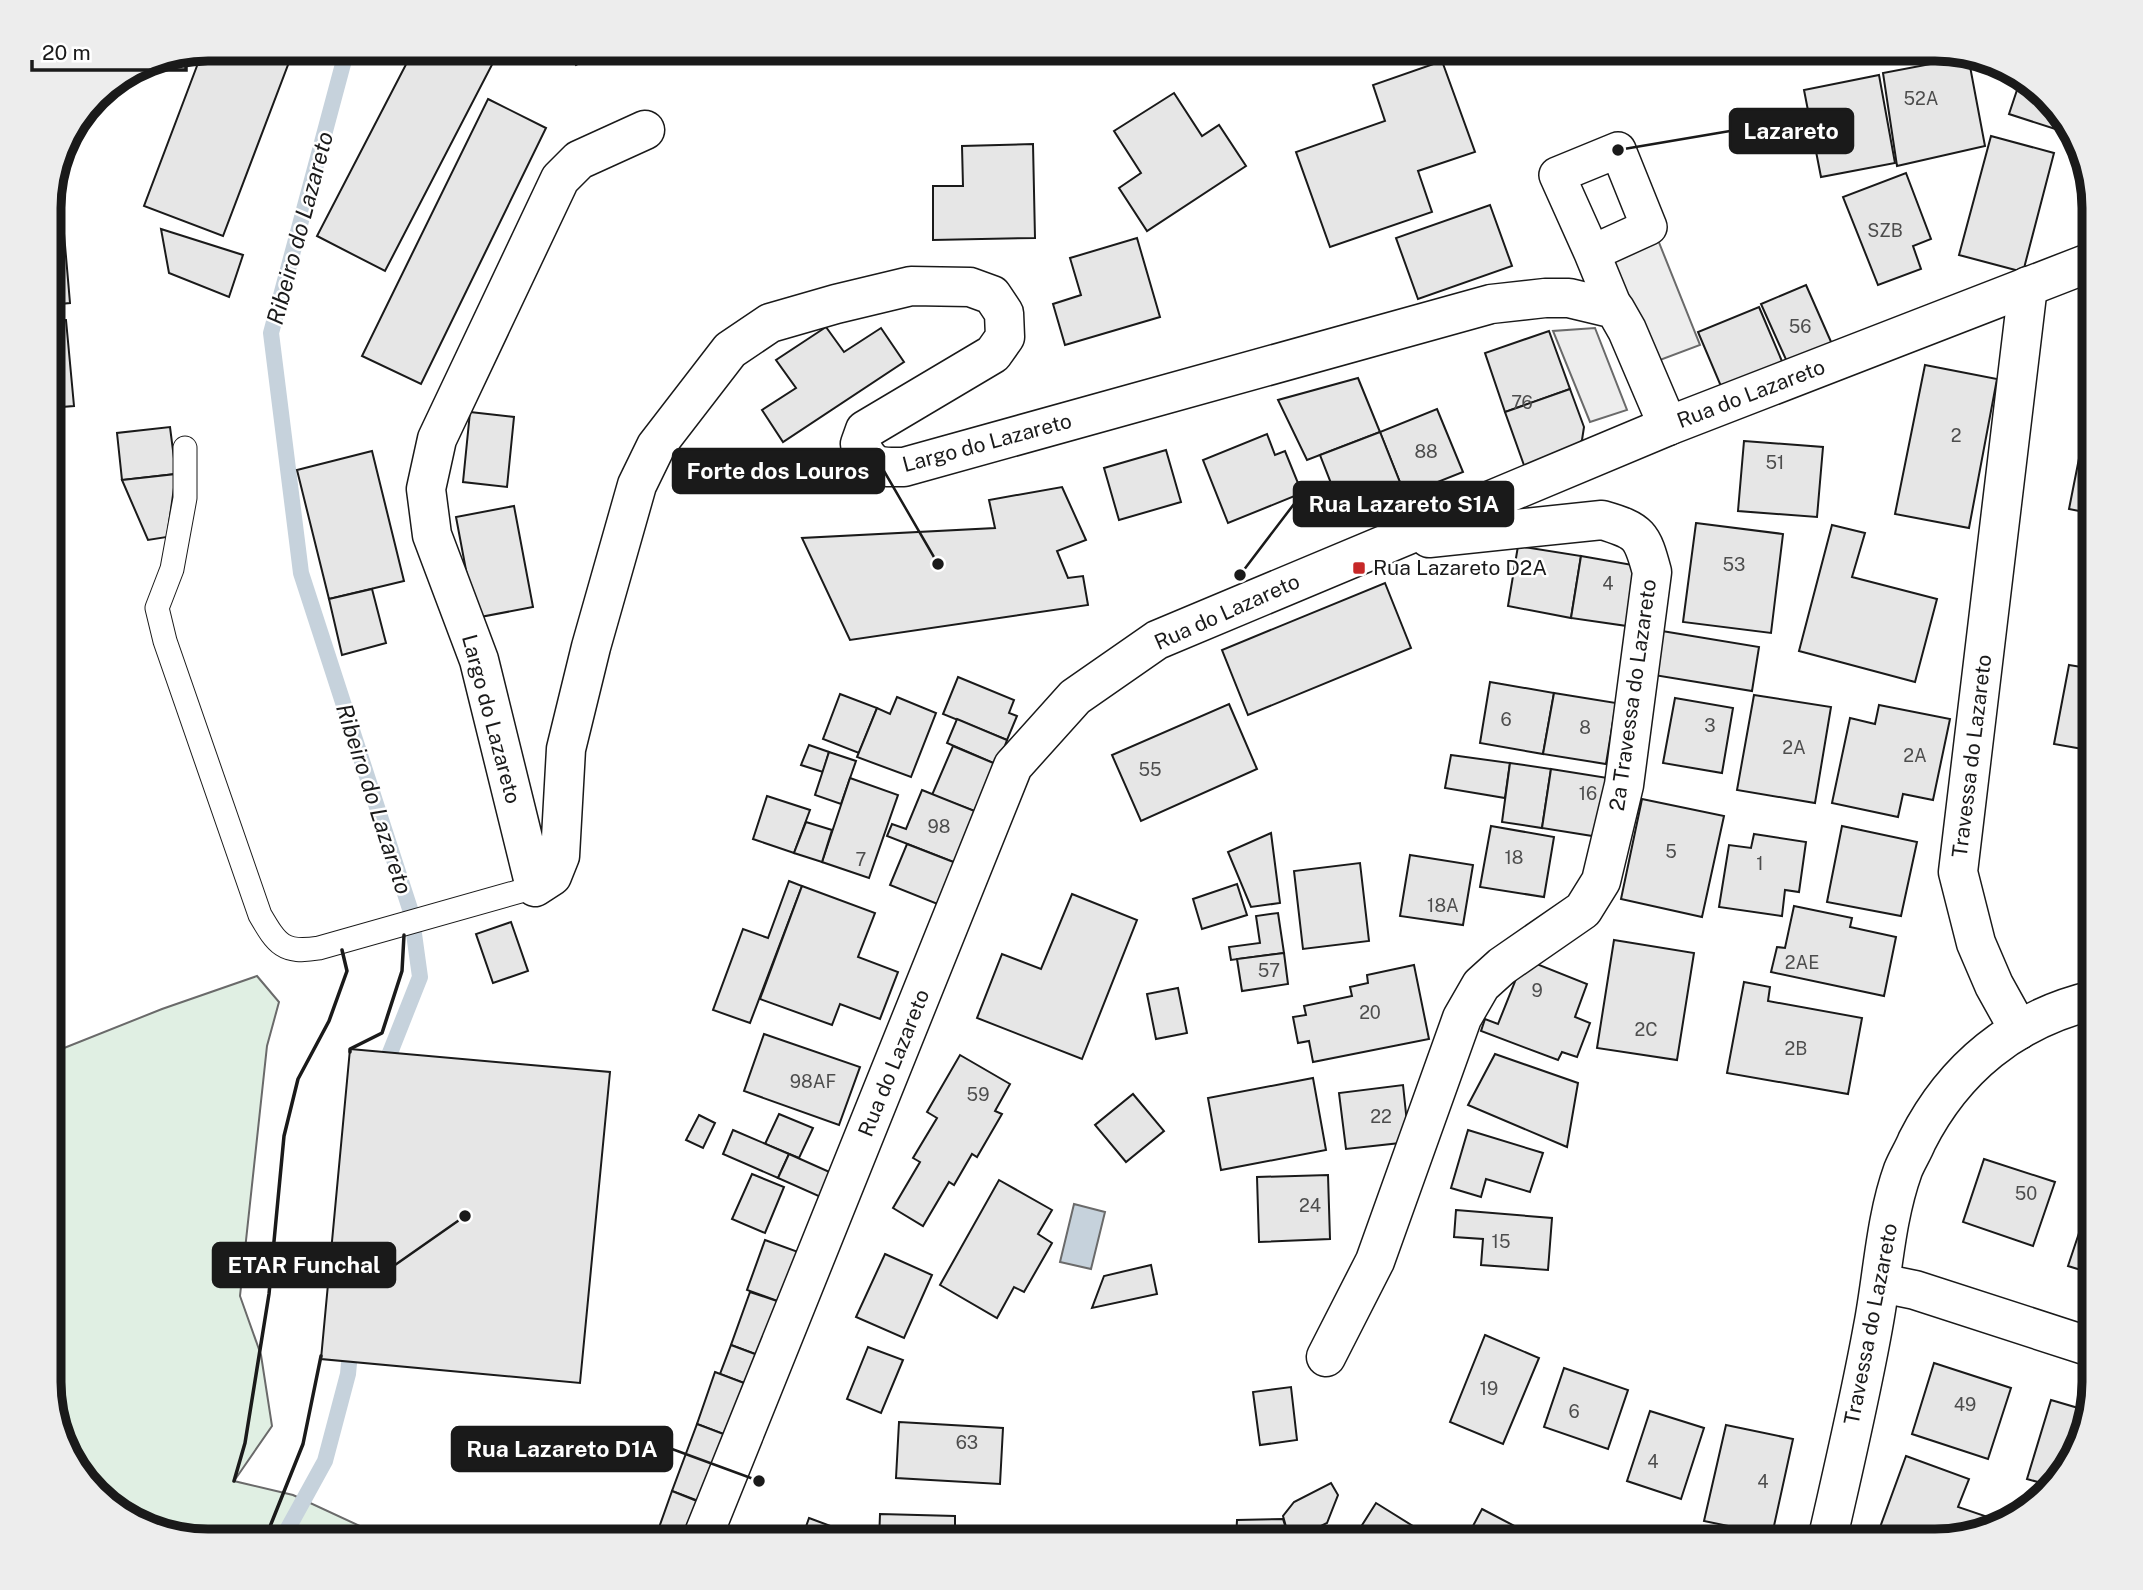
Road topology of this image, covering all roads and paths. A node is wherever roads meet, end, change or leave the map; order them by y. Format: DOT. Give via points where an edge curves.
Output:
graph roads {
  1 [pos="645,130"];
  2 [pos="1592,253"];
  3 [pos="2082,266"];
  4 [pos="2028,286"];
  5 [pos="1615,309"];
  6 [pos="1668,426"];
  7 [pos="185,448"];
  8 [pos="1389,543"];
  9 [pos="535,887"];
  10 [pos="2082,1003"];
  11 [pos="2019,1030"];
  12 [pos="1881,1283"];
  13 [pos="2082,1344"];
  14 [pos="1326,1357"];
  15 [pos="706,1529"];
  16 [pos="1830,1529"];
  1 -- 9 [label="street, Largo do Lazareto" via="579,160 560,179 437,439 426,489 432,535 479,660"];
  2 -- 5 [label="street"];
  3 -- 4 [label="street, Rua do Lazareto"];
  4 -- 6 [label="street, Rua do Lazareto"];
  4 -- 11 [label="street, Travessa do Lazareto" via="1958,872 1976,943"];
  5 -- 6 [label="street"];
  5 -- 9 [label="street, Largo do Lazareto" via="1569,298 1491,304 904,467 879,467 867,458 860,444 865,430 993,354 1005,337 1004,313 992,295 970,286 911,286 770,323 730,351 656,446 637,485 566,749 560,856 552,876"];
  6 -- 8 [label="street, Rua do Lazareto"];
  7 -- 9 [label="lane" via="185,498 172,569 157,608 260,915 271,933 285,947 301,951"];
  8 -- 14 [label="street, 2a Travessa do Lazareto" via="1602,520 1628,527 1645,544 1651,572 1624,785 1601,881 1583,910 1502,966 1474,996 1462,1018 1375,1261"];
  8 -- 15 [label="street, Rua do Lazareto" via="1157,640 1075,697 1013,766"];
  10 -- 11 [label="street"];
  11 -- 12 [label="street, Travessa do Lazareto" via="1986,1052 1931,1114 1903,1169"];
  12 -- 13 [label="street"];
  12 -- 16 [label="street, Travessa do Lazareto"];
}
